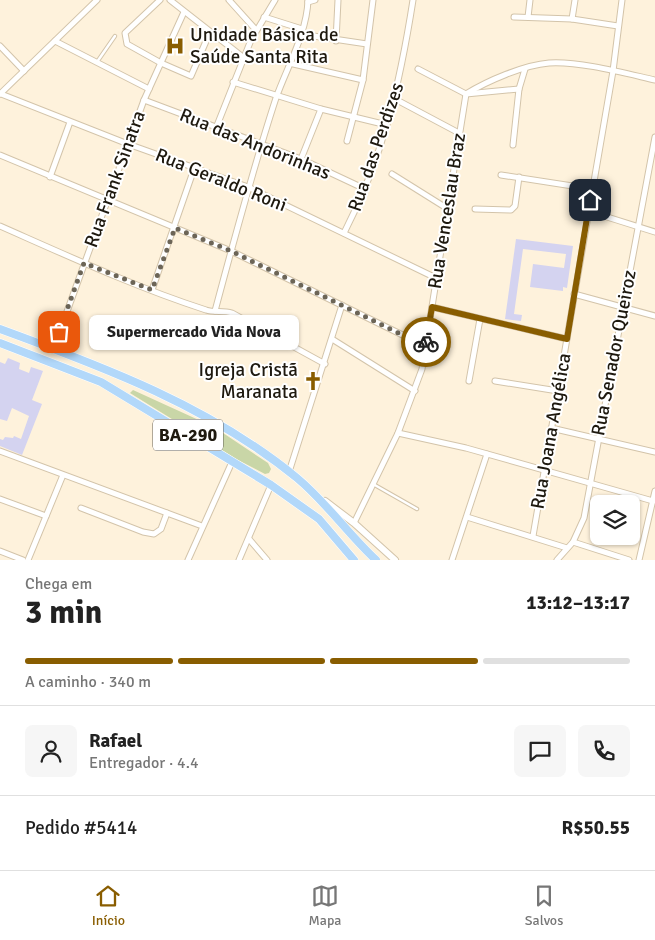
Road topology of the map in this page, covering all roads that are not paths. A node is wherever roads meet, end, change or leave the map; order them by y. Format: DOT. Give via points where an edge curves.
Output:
graph roads {
  1 [pos="97,0"];
  2 [pos="160,0"];
  3 [pos="170,0"];
  4 [pos="229,0"];
  5 [pos="275,0"];
  6 [pos="316,0"];
  7 [pos="338,0"];
  8 [pos="373,0"];
  9 [pos="413,0"];
  10 [pos="530,0"];
  11 [pos="575,0"];
  12 [pos="622,0"];
  13 [pos="308,1"];
  14 [pos="184,12"];
  15 [pos="264,17"];
  16 [pos="514,17"];
  17 [pos="528,17"];
  18 [pos="572,19"];
  19 [pos="618,26"];
  20 [pos="256,30"];
  21 [pos="210,32"];
  22 [pos="301,32"];
  23 [pos="114,36"];
  24 [pos="54,41"];
  25 [pos="336,41"];
  26 [pos="367,44"];
  27 [pos="0,46"];
  28 [pos="244,58"];
  29 [pos="96,63"];
  30 [pos="161,63"];
  31 [pos="289,64"];
  32 [pos="418,69"];
  33 [pos="525,69"];
  34 [pos="24,71"];
  35 [pos="613,71"];
  36 [pos="363,80"];
  37 [pos="655,80"];
  38 [pos="233,82"];
  39 [pos="149,89"];
  40 [pos="519,89"];
  41 [pos="0,94"];
  42 [pos="466,94"];
  43 [pos="277,97"];
  44 [pos="395,99"];
  45 [pos="144,100"];
  46 [pos="321,109"];
  47 [pos="354,117"];
  48 [pos="70,122"];
  49 [pos="387,124"];
  50 [pos="216,128"];
  51 [pos="459,133"];
  52 [pos="655,137"];
  53 [pos="347,141"];
  54 [pos="128,144"];
  55 [pos="513,144"];
  56 [pos="261,146"];
  57 [pos="0,155"];
  58 [pos="301,159"];
  59 [pos="194,166"];
  60 [pos="392,174"];
  61 [pos="501,175"];
  62 [pos="50,177"];
  63 [pos="519,177"];
  64 [pos="248,187"];
  65 [pos="365,189"];
  66 [pos="592,190"];
  67 [pos="108,200"];
  68 [pos="448,209"];
  69 [pos="475,210"];
  70 [pos="588,212"];
  71 [pos="0,226"];
  72 [pos="638,227"];
  73 [pos="175,228"];
  74 [pos="655,232"];
  75 [pos="344,233"];
  76 [pos="231,251"];
  77 [pos="84,263"];
  78 [pos="436,278"];
  79 [pos="152,290"];
  80 [pos="574,294"];
  81 [pos="342,305"];
  82 [pos="623,306"];
  83 [pos="432,307"];
  84 [pos="215,311"];
  85 [pos="655,316"];
  86 [pos="480,319"];
  87 [pos="2,331"];
  88 [pos="332,339"];
  89 [pos="567,339"];
  90 [pos="0,343"];
  91 [pos="425,346"];
  92 [pos="53,350"];
  93 [pos="325,364"];
  94 [pos="469,381"];
  95 [pos="495,381"];
  96 [pos="558,390"];
  97 [pos="415,391"];
  98 [pos="551,428"];
  99 [pos="398,433"];
  100 [pos="598,439"];
  101 [pos="0,451"];
  102 [pos="655,452"];
  103 [pos="487,454"];
  104 [pos="232,462"];
  105 [pos="543,470"];
  106 [pos="289,472"];
  107 [pos="63,475"];
  108 [pos="589,483"];
  109 [pos="372,484"];
  110 [pos="271,485"];
  111 [pos="655,491"];
  112 [pos="318,496"];
  113 [pos="0,499"];
  114 [pos="653,501"];
  115 [pos="81,508"];
  116 [pos="417,509"];
  117 [pos="167,513"];
  118 [pos="46,516"];
  119 [pos="467,517"];
  120 [pos="354,523"];
  121 [pos="202,526"];
  122 [pos="533,536"];
  123 [pos="249,539"];
  124 [pos="574,542"];
  125 [pos="567,548"];
  126 [pos="0,551"];
  127 [pos="24,560"];
  128 [pos="28,560"];
  129 [pos="188,560"];
  130 [pos="239,560"];
  131 [pos="267,560"];
  132 [pos="354,560"];
  133 [pos="376,560"];
  134 [pos="395,560"];
  135 [pos="452,560"];
  136 [pos="557,560"];
  137 [pos="629,560"];
  138 [pos="639,560"];
  1 -- 24 [label="street"];
  2 -- 30 [label="street" via="125,32 124,38 127,44"];
  3 -- 14 [label="street"];
  4 -- 20 [label="street"];
  5 -- 15 [label="street"];
  6 -- 13 [label="street"];
  7 -- 25 [label="street"];
  8 -- 26 [label="street"];
  9 -- 44 [label="street, Rua das Perdizes"];
  10 -- 17 [label="street"];
  11 -- 18 [label="street"];
  12 -- 19 [label="street, Rua Joana Angélica"];
  13 -- 22 [label="street"];
  14 -- 21 [label="street"];
  14 -- 30 [label="street, Rua Frank Sinatra"];
  15 -- 20 [label="street"];
  15 -- 22 [label="street"];
  16 -- 17 [label="street"];
  17 -- 18 [label="street"];
  18 -- 19 [label="street"];
  19 -- 35 [label="street, Rua Joana Angélica"];
  20 -- 28 [label="street"];
  21 -- 28 [label="street"];
  21 -- 30 [label="street" via="191,76"];
  22 -- 25 [label="street"];
  22 -- 31 [label="street"];
  23 -- 29 [label="lane"];
  24 -- 29 [label="street"];
  24 -- 34 [label="street"];
  25 -- 26 [label="street"];
  26 -- 36 [label="street"];
  27 -- 34 [label="street"];
  28 -- 38 [label="street"];
  29 -- 39 [label="street"];
  30 -- 39 [label="street, Rua Frank Sinatra"];
  31 -- 36 [label="street"];
  31 -- 43 [label="street"];
  32 -- 42 [label="street"];
  33 -- 35 [label="street" via="549,63"];
  33 -- 40 [label="street"];
  33 -- 42 [label="street"];
  34 -- 41 [label="street"];
  35 -- 37 [label="street"];
  35 -- 66 [label="street, Rua Joana Angélica"];
  36 -- 47 [label="street"];
  38 -- 43 [label="street"];
  38 -- 50 [label="street"];
  39 -- 45 [label="street, Rua Frank Sinatra"];
  40 -- 42 [label="street"];
  40 -- 55 [label="street"];
  41 -- 48 [label="street, Rua Geraldo Roni"];
  42 -- 51 [label="street, Rua Venceslau Braz"];
  43 -- 46 [label="street"];
  43 -- 56 [label="street"];
  44 -- 49 [label="street, Rua das Perdizes"];
  44 -- 51 [label="street"];
  45 -- 50 [label="street, Rua das Andorinhas"];
  45 -- 54 [label="street, Rua Frank Sinatra"];
  46 -- 47 [label="street"];
  46 -- 58 [label="street"];
  47 -- 49 [label="street"];
  47 -- 53 [label="street"];
  48 -- 54 [label="street, Rua Geraldo Roni"];
  48 -- 62 [label="street"];
  49 -- 65 [label="street, Rua das Perdizes"];
  50 -- 56 [label="street, Rua das Andorinhas"];
  51 -- 68 [label="street, Rua Venceslau Braz"];
  52 -- 72 [label="street, Rua Senador Queiroz"];
  54 -- 59 [label="street, Rua Geraldo Roni"];
  54 -- 67 [label="street, Rua Frank Sinatra"];
  56 -- 58 [label="street, Rua das Andorinhas"];
  56 -- 64 [label="street"];
  57 -- 62 [label="street"];
  58 -- 65 [label="street, Rua das Andorinhas"];
  59 -- 64 [label="street, Rua Geraldo Roni"];
  59 -- 73 [label="street"];
  60 -- 68 [label="street"];
  61 -- 63 [label="street"];
  62 -- 67 [label="street"];
  63 -- 66 [label="street"];
  63 -- 69 [label="street" via="512,210"];
  64 -- 75 [label="street, Rua Geraldo Roni"];
  64 -- 76 [label="street"];
  65 -- 75 [label="street, Rua das Perdizes"];
  66 -- 70 [label="street, Rua Joana Angélica"];
  67 -- 73 [label="street"];
  67 -- 77 [label="street, Rua Frank Sinatra"];
  68 -- 78 [label="street, Rua Venceslau Braz"];
  70 -- 72 [label="street"];
  70 -- 80 [label="street, Rua Joana Angélica"];
  71 -- 77 [label="street"];
  72 -- 74 [label="street"];
  72 -- 82 [label="street, Rua Senador Queiroz"];
  73 -- 76 [label="street"];
  73 -- 79 [label="street"];
  75 -- 78 [label="street, Rua Geraldo Roni"];
  76 -- 81 [label="street"];
  76 -- 84 [label="street"];
  77 -- 79 [label="street"];
  77 -- 92 [label="street, Rua Frank Sinatra"];
  78 -- 83 [label="street, Rua Venceslau Braz"];
  79 -- 84 [label="street"];
  80 -- 82 [label="street"];
  80 -- 89 [label="street, Rua Joana Angélica"];
  81 -- 88 [label="street"];
  81 -- 91 [label="street"];
  82 -- 85 [label="street"];
  82 -- 100 [label="street, Rua Senador Queiroz"];
  83 -- 86 [label="street"];
  83 -- 91 [label="street, Rua Venceslau Braz"];
  84 -- 93 [label="street" via="232,313"];
  86 -- 89 [label="street"];
  86 -- 94 [label="street"];
  87 -- 92 [label="main road, BA-290"];
  88 -- 93 [label="street"];
  88 -- 97 [label="street"];
  89 -- 96 [label="street, Rua Joana Angélica"];
  90 -- 104 [label="main road, BA-290" via="102,382"];
  91 -- 97 [label="street, Rua Venceslau Braz"];
  92 -- 106 [label="main road, BA-290" via="188,406 230,430"];
  93 -- 106 [label="street"];
  95 -- 96 [label="street"];
  96 -- 98 [label="street, Rua Joana Angélica"];
  97 -- 99 [label="street, Rua Venceslau Braz"];
  98 -- 100 [label="street"];
  98 -- 105 [label="street, Rua Joana Angélica"];
  99 -- 103 [label="street"];
  99 -- 109 [label="street, Rua Venceslau Braz"];
  100 -- 102 [label="street"];
  100 -- 108 [label="street, Rua Senador Queiroz"];
  101 -- 107 [label="street"];
  103 -- 105 [label="street"];
  103 -- 119 [label="street"];
  104 -- 110 [label="main road, BA-290"];
  104 -- 121 [label="street"];
  105 -- 108 [label="street"];
  105 -- 122 [label="street, Rua Joana Angélica"];
  106 -- 112 [label="main road, BA-290"];
  107 -- 117 [label="street"];
  107 -- 118 [label="street"];
  108 -- 114 [label="street"];
  108 -- 124 [label="street, Rua Senador Queiroz" via="584,518"];
  109 -- 116 [label="lane"];
  109 -- 120 [label="street, Rua Venceslau Braz"];
  110 -- 123 [label="street"];
  110 -- 132 [label="main road, BA-290" via="319,519"];
  111 -- 114 [label="street"];
  112 -- 120 [label="street"];
  112 -- 133 [label="main road, BA-290"];
  113 -- 118 [label="street"];
  114 -- 138 [label="street"];
  115 -- 117 [label="street" via="154,534 161,529"];
  117 -- 121 [label="street"];
  118 -- 128 [label="street"];
  119 -- 122 [label="street"];
  119 -- 135 [label="street"];
  120 -- 134 [label="street"];
  121 -- 129 [label="street"];
  122 -- 125 [label="street"];
  123 -- 130 [label="street"];
  123 -- 131 [label="street"];
  124 -- 125 [label="street, Rua Senador Queiroz"];
  124 -- 137 [label="street"];
  125 -- 136 [label="street, Rua Senador Queiroz"];
  126 -- 127 [label="street"];
}
